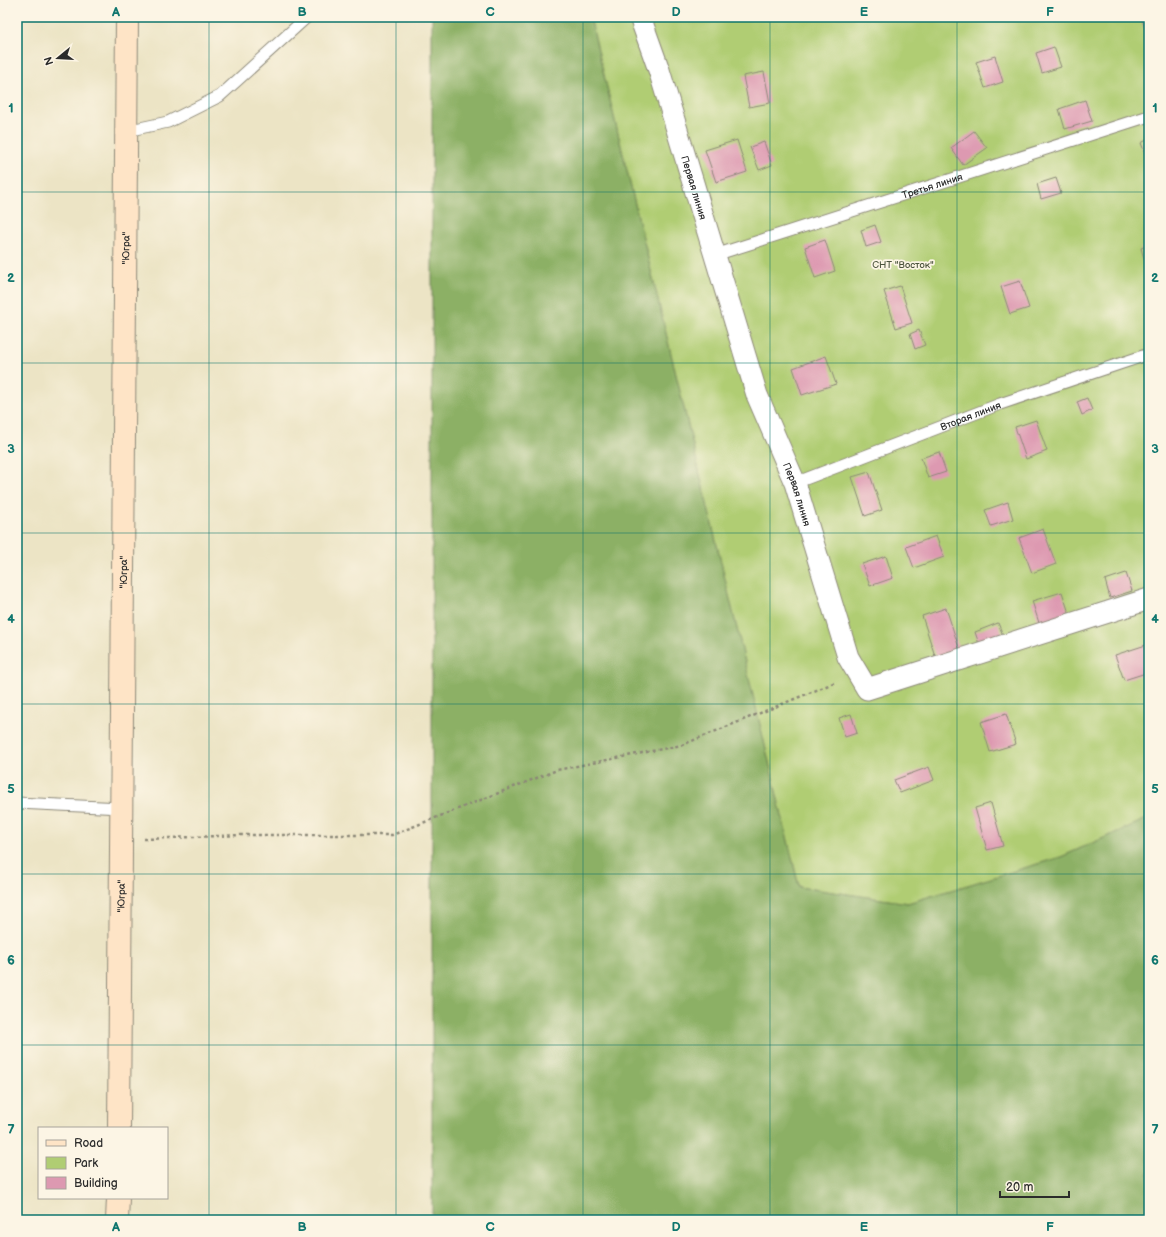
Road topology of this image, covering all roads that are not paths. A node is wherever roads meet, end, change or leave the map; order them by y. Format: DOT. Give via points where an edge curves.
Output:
graph roads {
  1 [pos="127,17"];
  2 [pos="307,17"];
  3 [pos="640,17"];
  4 [pos="1149,116"];
  5 [pos="126,131"];
  6 [pos="715,254"];
  7 [pos="1149,354"];
  8 [pos="795,483"];
  9 [pos="1149,599"];
  10 [pos="17,803"];
  11 [pos="122,808"];
  12 [pos="118,1127"];
  13 [pos="118,1199"];
  14 [pos="118,1220"];
  1 -- 5 [label="main road, \"Югра\""];
  2 -- 5 [label="lane" via="220,96 168,122"];
  3 -- 6 [label="street, Первая линия" via="659,70"];
  4 -- 6 [label="lane, Третья линия"];
  5 -- 11 [label="main road, \"Югра\""];
  6 -- 8 [label="street, Первая линия" via="757,394"];
  7 -- 8 [label="lane, Вторая линия" via="1000,404"];
  8 -- 9 [label="street, Первая линия" via="848,657 867,689"];
  10 -- 11 [label="lane"];
  11 -- 12 [label="main road, \"Югра\""];
  13 -- 14 [label="main road"];
}
